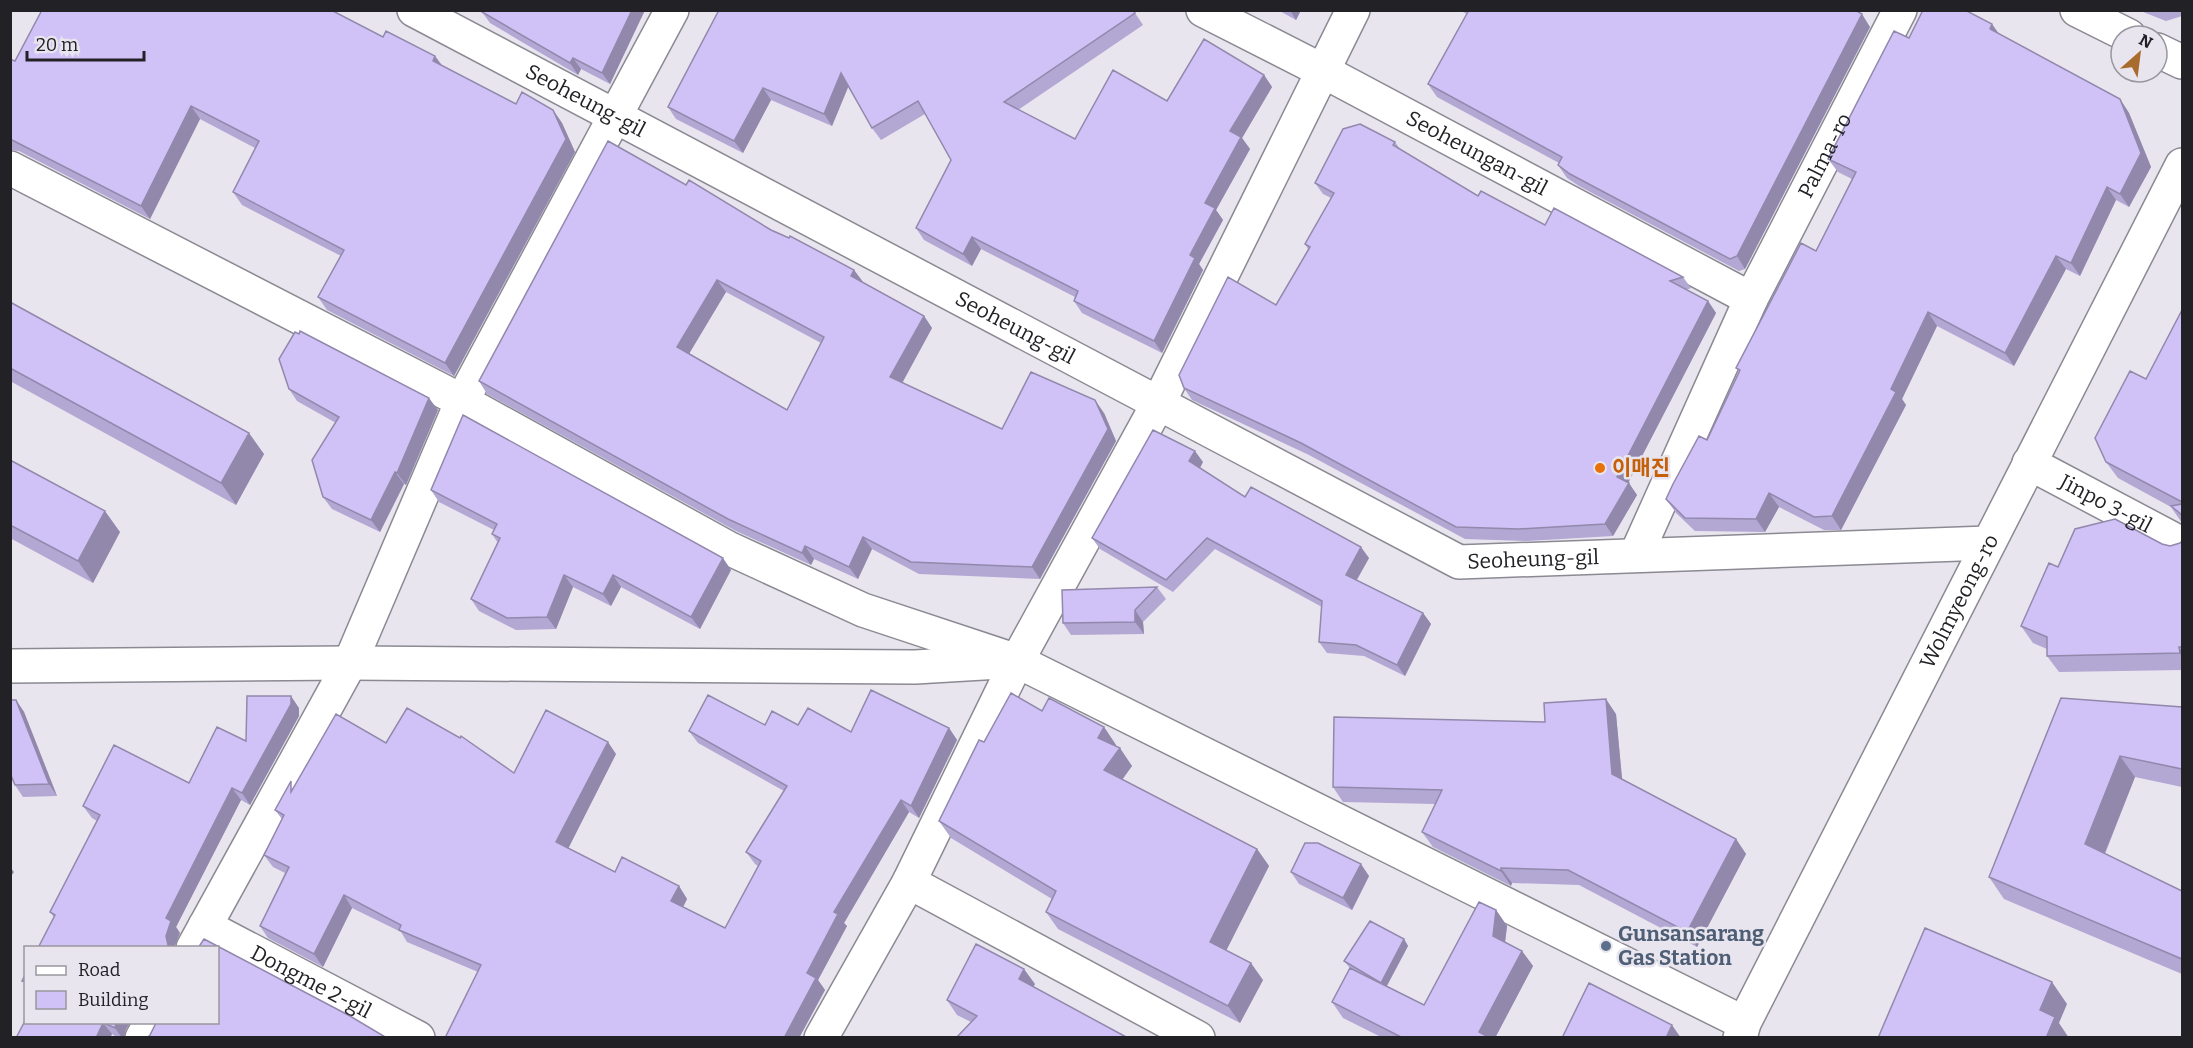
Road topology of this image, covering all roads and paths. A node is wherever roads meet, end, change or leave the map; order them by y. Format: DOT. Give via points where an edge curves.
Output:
graph roads {
  1 [pos="414,10"];
  2 [pos="672,10"];
  3 [pos="1203,10"];
  4 [pos="1353,10"];
  5 [pos="1900,10"];
  6 [pos="2077,10"];
  7 [pos="2109,26"];
  8 [pos="1321,70"];
  9 [pos="617,115"];
  10 [pos="2182,165"];
  11 [pos="10,168"];
  12 [pos="1751,299"];
  13 [pos="462,401"];
  14 [pos="1159,402"];
  15 [pos="2029,463"];
  16 [pos="1988,543"];
  17 [pos="2182,544"];
  18 [pos="1636,555"];
  19 [pos="1017,662"];
  20 [pos="350,663"];
  21 [pos="10,666"];
  22 [pos="909,882"];
  23 [pos="199,937"];
  24 [pos="219,946"];
  25 [pos="219,946"];
  26 [pos="150,1024"];
  27 [pos="1742,1030"];
  28 [pos="142,1038"];
  29 [pos="418,1038"];
  30 [pos="821,1038"];
  31 [pos="1198,1038"];
  1 -- 9 [label="street, Seoheung-gil"];
  2 -- 9 [label="street"];
  3 -- 8 [label="street, Seoheungan-gil"];
  4 -- 8 [label="street"];
  5 -- 12 [label="street, Palma-ro"];
  6 -- 7 [label="street"];
  8 -- 12 [label="street, Seoheungan-gil"];
  8 -- 14 [label="street"];
  9 -- 13 [label="street"];
  9 -- 14 [label="street, Seoheung-gil"];
  10 -- 15 [label="street, Wolmyeong-ro"];
  11 -- 13 [label="street"];
  12 -- 18 [label="street"];
  13 -- 19 [label="street" via="728,548 863,610"];
  13 -- 20 [label="street"];
  14 -- 18 [label="street, Seoheung-gil" via="1459,562"];
  14 -- 19 [label="street"];
  15 -- 16 [label="street, Wolmyeong-ro"];
  15 -- 17 [label="street, Jinpo 3-gil"];
  16 -- 18 [label="street, Seoheung-gil"];
  16 -- 27 [label="street, Wolmyeong-ro"];
  19 -- 20 [label="street" via="915,667"];
  19 -- 22 [label="street"];
  19 -- 27 [label="street"];
  20 -- 21 [label="street"];
  20 -- 23 [label="street"];
  22 -- 30 [label="street"];
  22 -- 31 [label="street"];
  23 -- 24 [label="street, Dongme 2-gil"];
  25 -- 29 [label="street, Dongme 2-gil"];
  26 -- 28 [label="street"];
}
